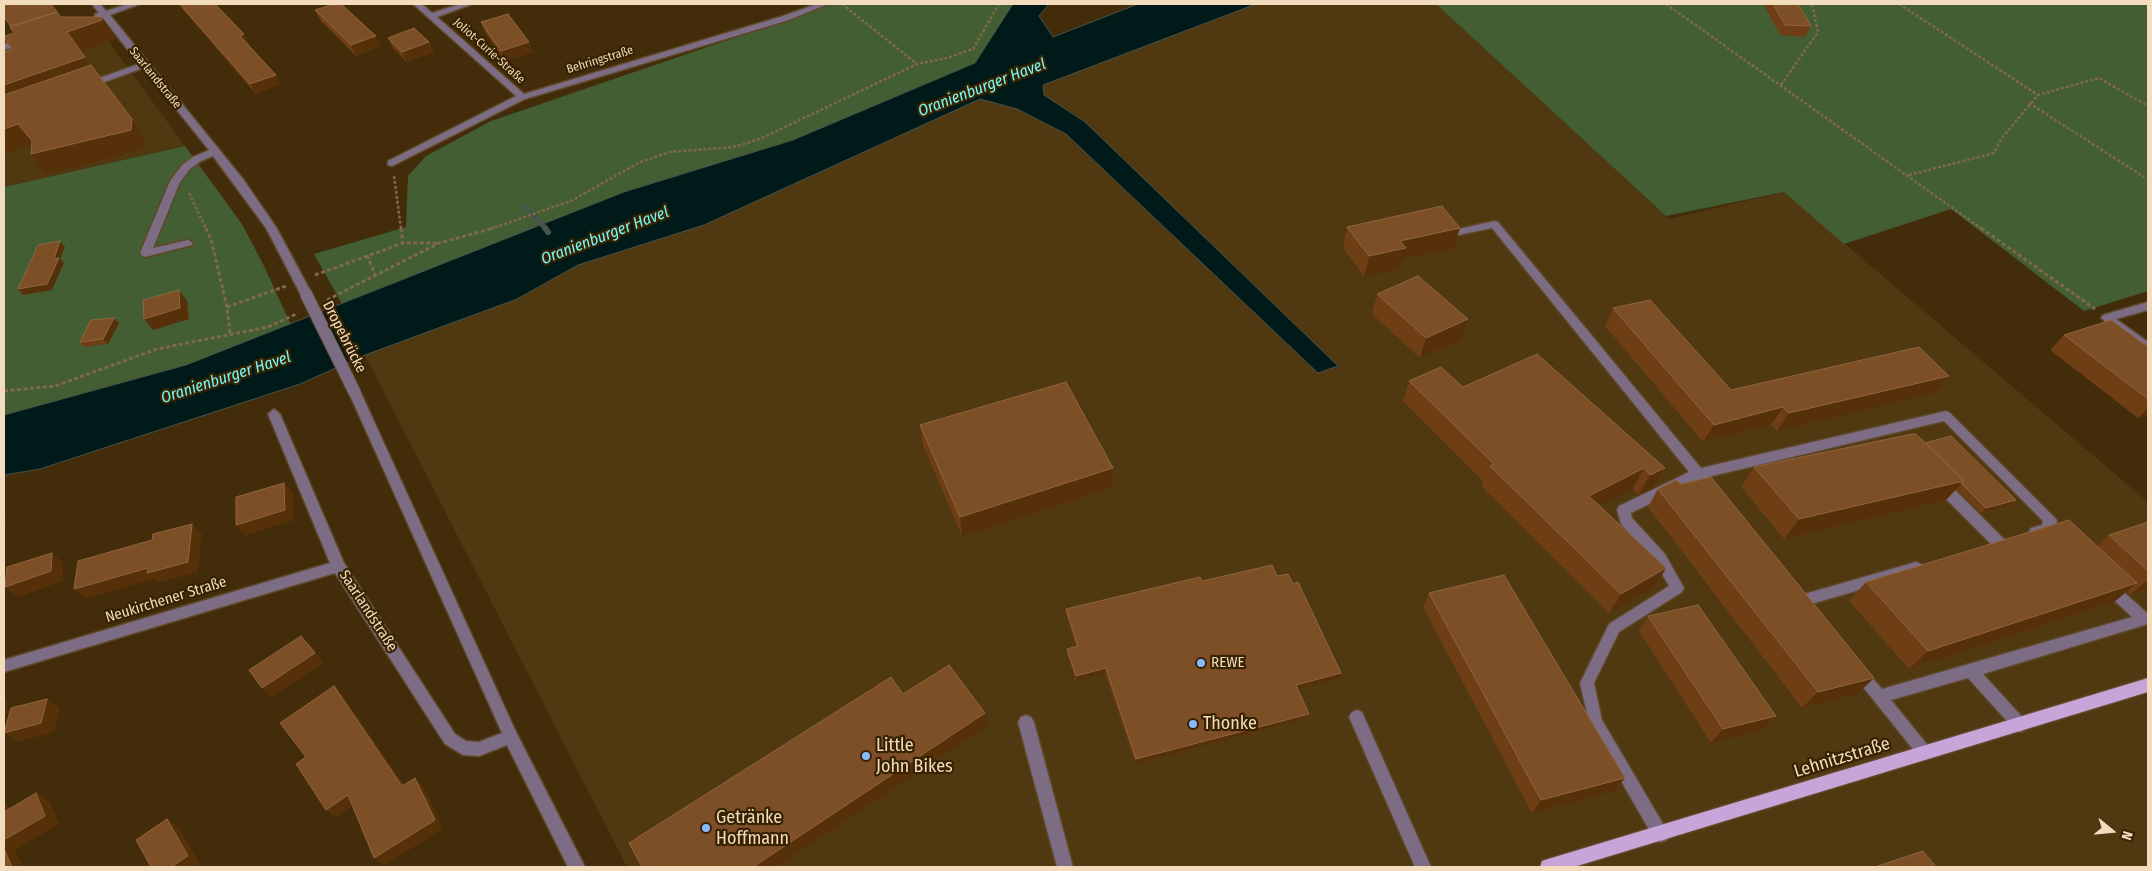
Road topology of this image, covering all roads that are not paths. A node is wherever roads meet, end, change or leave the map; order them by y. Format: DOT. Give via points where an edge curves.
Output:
graph roads {
  1 [pos="96,4"];
  2 [pos="136,4"];
  3 [pos="417,4"];
  4 [pos="468,4"];
  5 [pos="824,4"];
  6 [pos="104,14"];
  7 [pos="432,16"];
  8 [pos="88,19"];
  9 [pos="30,39"];
  10 [pos="4,47"];
  11 [pos="144,65"];
  12 [pos="79,88"];
  13 [pos="522,97"];
  14 [pos="216,150"];
  15 [pos="392,163"];
  16 [pos="1454,233"];
  17 [pos="188,243"];
  18 [pos="306,294"];
  19 [pos="2148,306"];
  20 [pos="2148,348"];
  21 [pos="274,414"];
  22 [pos="1886,430"];
  23 [pos="1900,444"];
  24 [pos="1929,472"];
  25 [pos="1698,474"];
  26 [pos="1710,489"];
  27 [pos="2048,529"];
  28 [pos="2062,542"];
  29 [pos="1999,543"];
  30 [pos="1980,548"];
  31 [pos="1933,562"];
  32 [pos="338,566"];
  33 [pos="2096,574"];
  34 [pos="1801,601"];
  35 [pos="1848,660"];
  36 [pos="4,666"];
  37 [pos="1971,671"];
  38 [pos="2148,685"];
  39 [pos="1878,697"];
  40 [pos="1357,717"];
  41 [pos="1026,722"];
  42 [pos="2020,725"];
  43 [pos="511,737"];
  44 [pos="1925,753"];
  45 [pos="1661,834"];
  46 [pos="577,867"];
  47 [pos="1065,867"];
  48 [pos="1423,867"];
  49 [pos="1548,867"];
  1 -- 6 [label="street, Saarlandstraße"];
  2 -- 6 [label="street"];
  3 -- 7 [label="street, Joliot-Curie-Straße"];
  4 -- 7 [label="street"];
  5 -- 13 [label="street, Behringstraße"];
  6 -- 8 [label="street"];
  6 -- 11 [label="street, Saarlandstraße"];
  7 -- 13 [label="street, Joliot-Curie-Straße"];
  9 -- 10 [label="street"];
  11 -- 12 [label="street"];
  11 -- 14 [label="street, Saarlandstraße"];
  13 -- 15 [label="street, Behringstraße"];
  14 -- 17 [label="street" via="186,167 175,181 145,253"];
  14 -- 18 [label="street, Saarlandstraße" via="271,228"];
  16 -- 25 [label="street" via="1494,224"];
  18 -- 43 [label="street, Dropebrücke, bridge" via="355,393"];
  19 -- 20 [label="street" via="2107,318"];
  21 -- 32 [label="street, Saarlandstraße"];
  22 -- 23 [label="street"];
  22 -- 25 [label="street"];
  22 -- 27 [label="street" via="1946,416 2050,520"];
  24 -- 29 [label="street"];
  25 -- 26 [label="street"];
  25 -- 45 [label="street" via="1624,510 1626,520 1660,558 1677,588 1614,628 1586,683 1595,722"];
  27 -- 28 [label="street"];
  27 -- 29 [label="street"];
  29 -- 30 [label="street"];
  31 -- 34 [label="street"];
  32 -- 36 [label="street, Neukirchener Straße"];
  32 -- 43 [label="street, Saarlandstraße" via="450,739 463,748 479,748"];
  33 -- 37 [label="street" via="2144,619"];
  35 -- 39 [label="street"];
  37 -- 39 [label="street"];
  37 -- 42 [label="street"];
  38 -- 42 [label="main road, Lehnitzstraße"];
  39 -- 44 [label="street"];
  40 -- 48 [label="street"];
  41 -- 47 [label="street"];
  42 -- 44 [label="main road, Lehnitzstraße"];
  43 -- 46 [label="street"];
  44 -- 45 [label="main road, Lehnitzstraße"];
  45 -- 49 [label="main road, Lehnitzstraße"];
}
